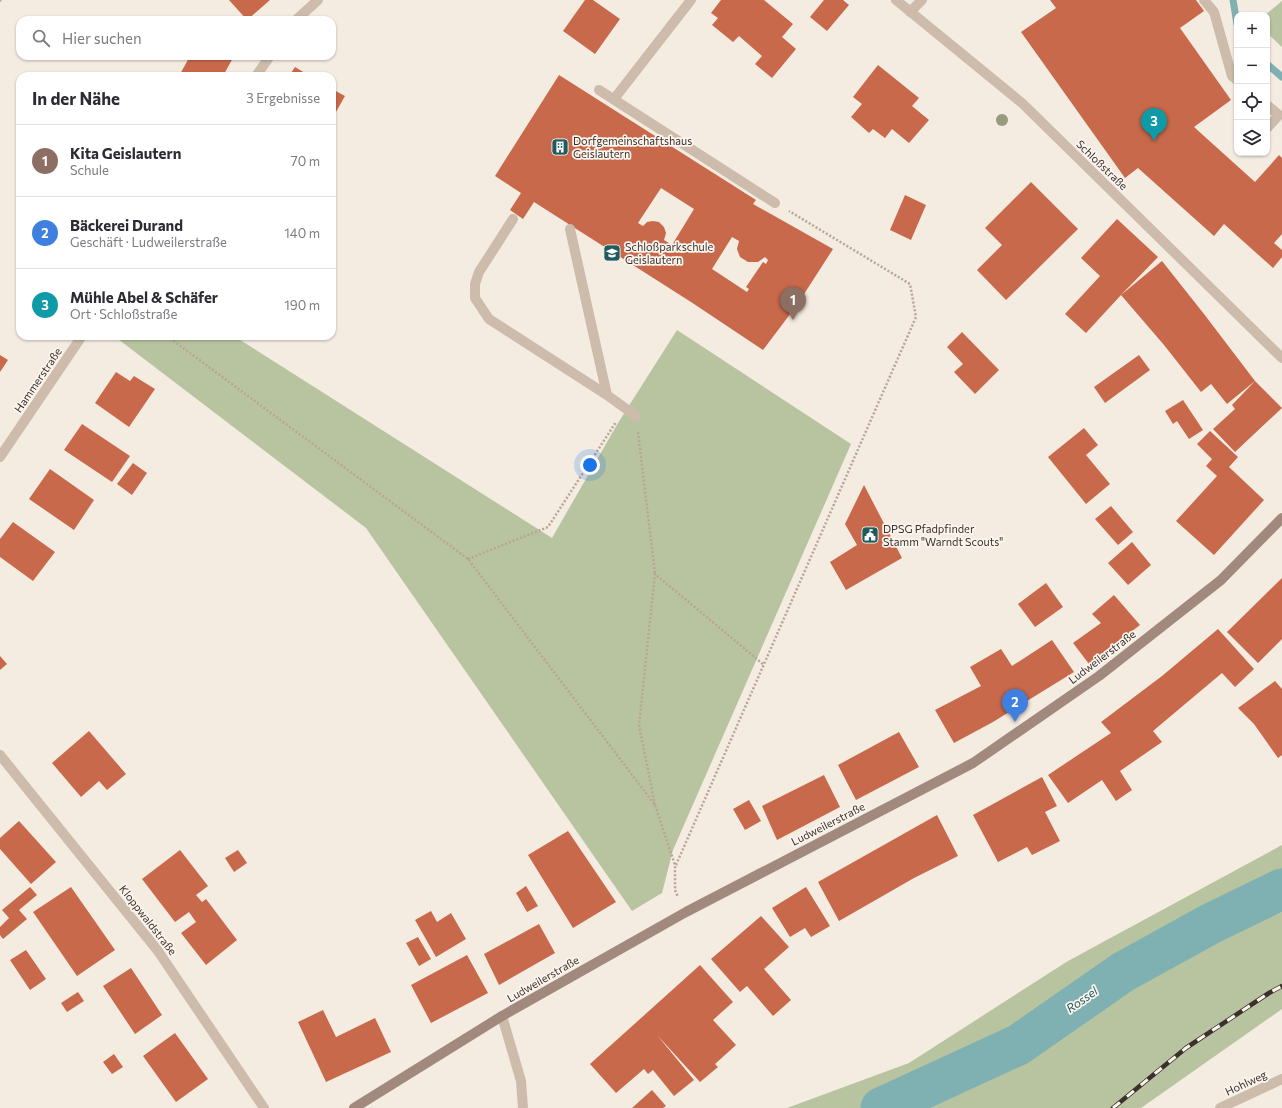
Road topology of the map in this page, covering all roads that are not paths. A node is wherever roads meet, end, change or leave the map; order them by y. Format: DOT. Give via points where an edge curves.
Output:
graph roads {
  1 [pos="318,0"];
  2 [pos="691,0"];
  3 [pos="896,0"];
  4 [pos="922,0"];
  5 [pos="1204,0"];
  6 [pos="910,12"];
  7 [pos="300,16"];
  8 [pos="267,60"];
  9 [pos="259,72"];
  10 [pos="1234,78"];
  11 [pos="599,90"];
  12 [pos="614,99"];
  13 [pos="1270,108"];
  14 [pos="1270,125"];
  15 [pos="775,203"];
  16 [pos="513,219"];
  17 [pos="570,229"];
  18 [pos="79,340"];
  19 [pos="1282,358"];
  20 [pos="607,395"];
  21 [pos="636,416"];
  22 [pos="0,457"];
  23 [pos="1282,518"];
  24 [pos="0,755"];
  25 [pos="502,1016"];
  26 [pos="1282,1079"];
  27 [pos="264,1108"];
  28 [pos="354,1108"];
  29 [pos="523,1108"];
  30 [pos="1220,1108"];
  1 -- 7 [label="street"];
  2 -- 12 [label="street"];
  3 -- 6 [label="street, Schloßstraße"];
  4 -- 6 [label="street"];
  5 -- 10 [label="street" via="1214,12"];
  6 -- 19 [label="street, Schloßstraße" via="1022,103"];
  8 -- 9 [label="street"];
  11 -- 12 [label="street"];
  12 -- 15 [label="street"];
  13 -- 14 [label="street" via="1279,116"];
  16 -- 20 [label="street" via="479,272 475,284 475,298 489,319"];
  17 -- 20 [label="street"];
  18 -- 22 [label="street, Hammerstraße"];
  20 -- 21 [label="street"];
  23 -- 25 [label="main road, Ludweilerstraße" via="1221,580 1099,676 973,763 686,912"];
  24 -- 27 [label="street, Kloppwaldstraße" via="158,951"];
  25 -- 28 [label="main road, Ludweilerstraße"];
  25 -- 29 [label="street" via="521,1081"];
  26 -- 30 [label="street, Hohlweg"];
}
